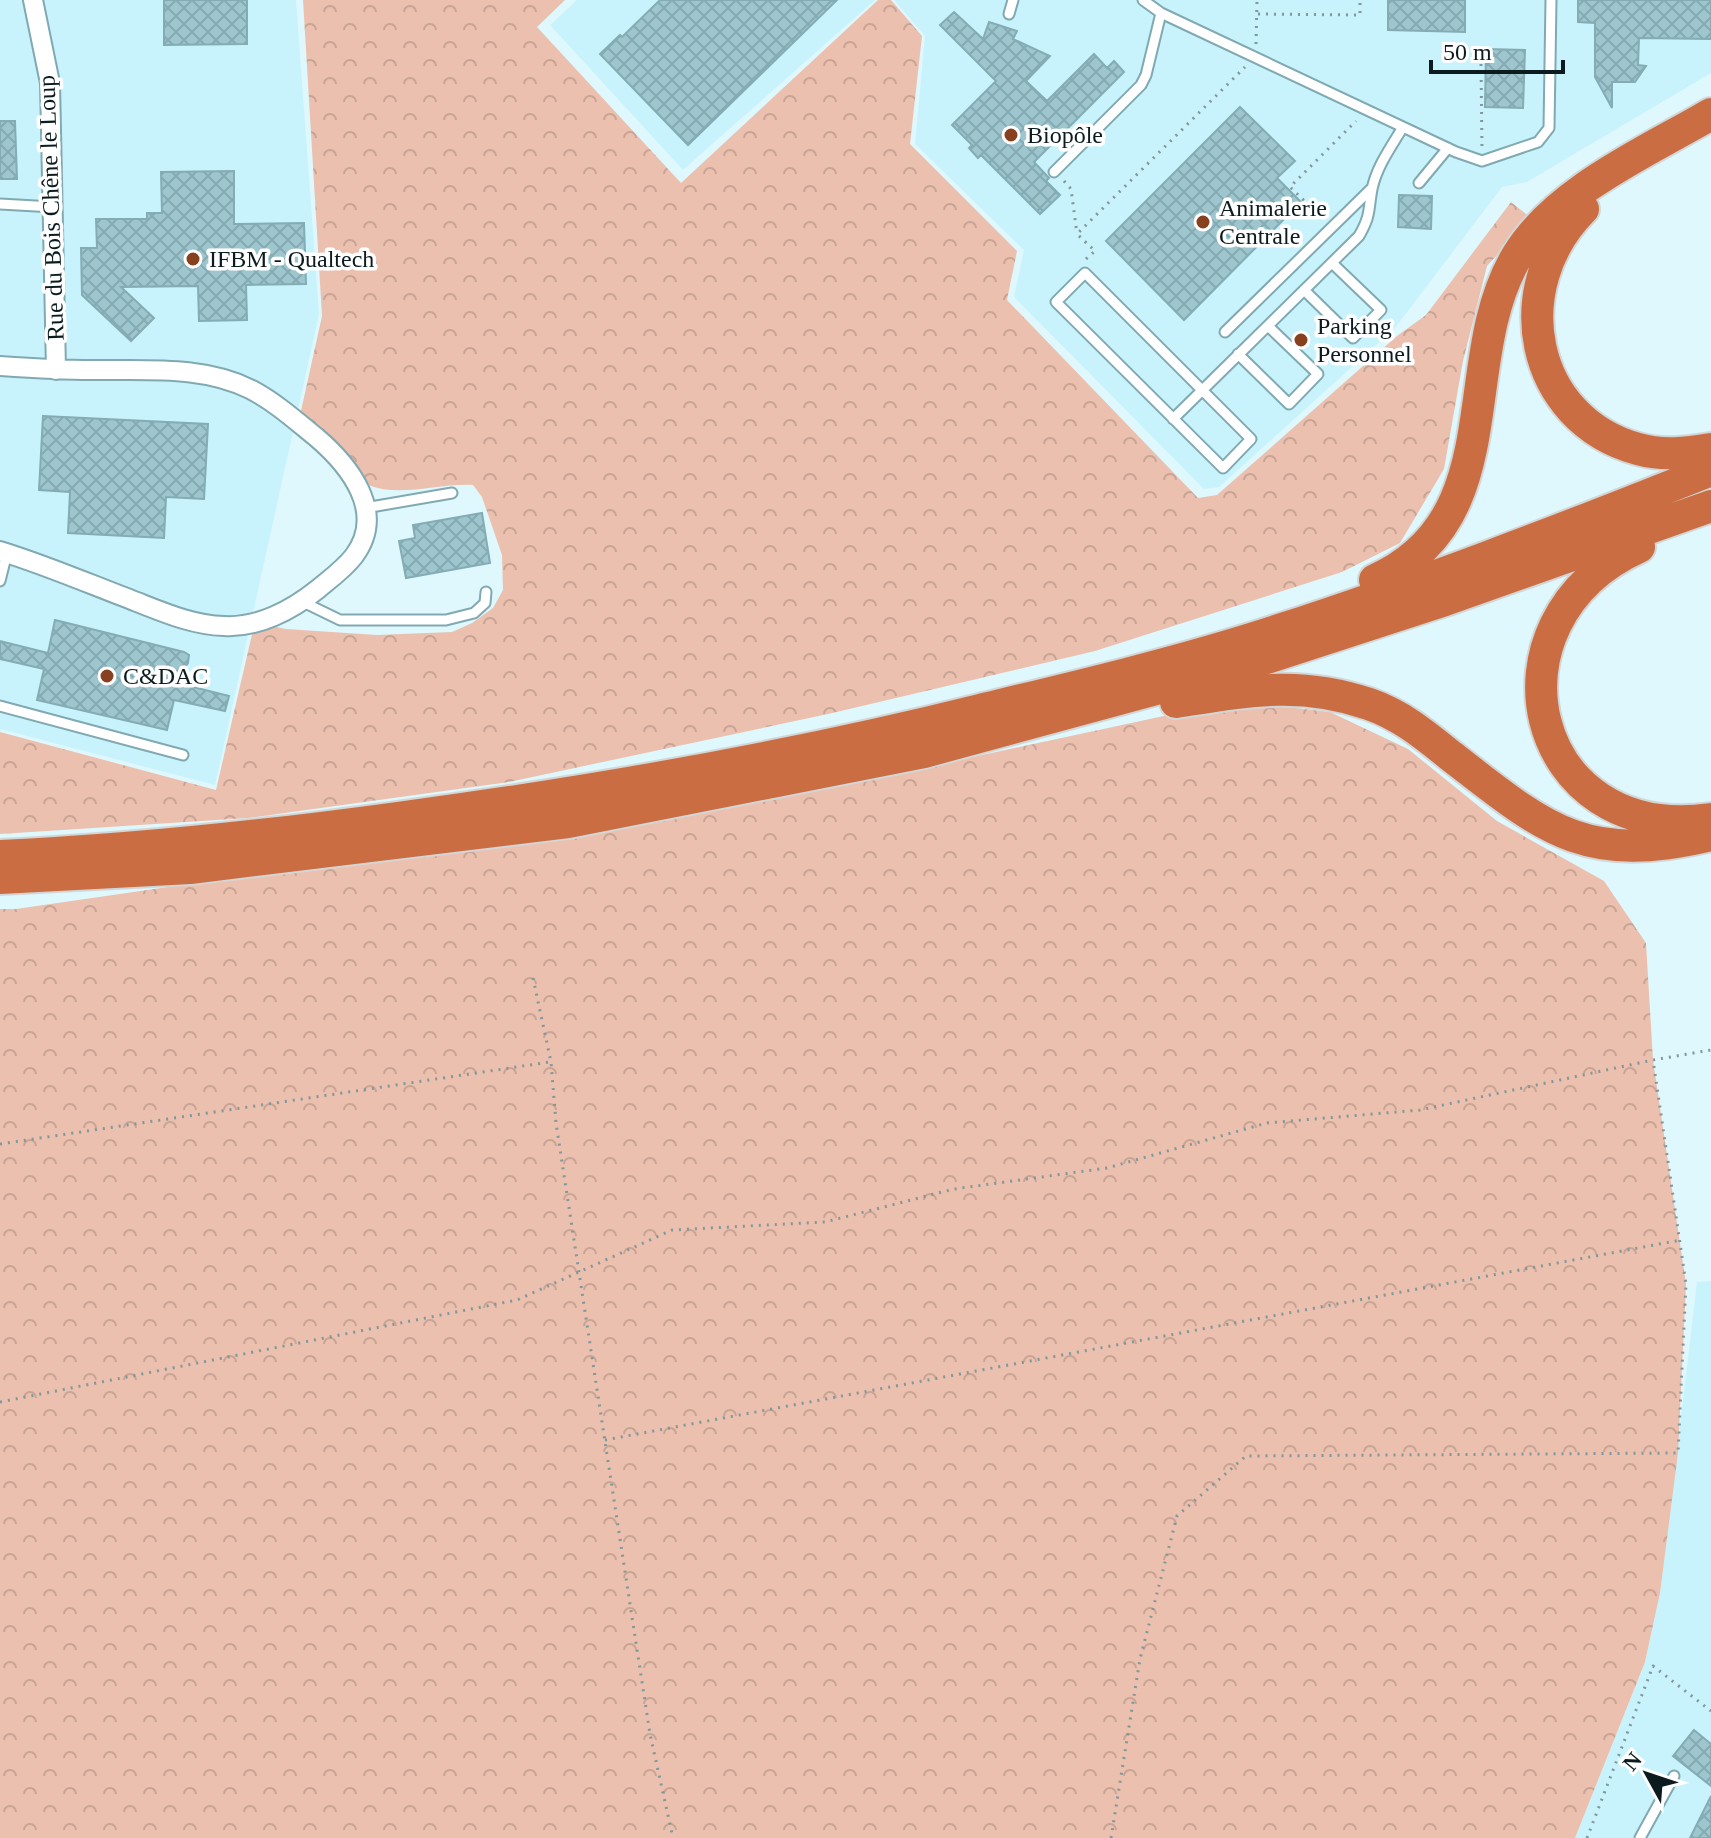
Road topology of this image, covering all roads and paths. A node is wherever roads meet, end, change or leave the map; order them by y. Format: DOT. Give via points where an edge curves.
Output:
graph roads {
  1 [pos="33,0"];
  2 [pos="1013,0"];
  3 [pos="1143,0"];
  4 [pos="1257,0"];
  5 [pos="1360,0"];
  6 [pos="1551,0"];
  7 [pos="1161,13"];
  8 [pos="1257,13"];
  9 [pos="1009,14"];
  10 [pos="1255,57"];
  11 [pos="1481,64"];
  12 [pos="1368,110"];
  13 [pos="1711,114"];
  14 [pos="1403,127"];
  15 [pos="1711,128"];
  16 [pos="1448,148"];
  17 [pos="1482,161"];
  18 [pos="1054,172"];
  19 [pos="1419,183"];
  20 [pos="1372,188"];
  21 [pos="0,204"];
  22 [pos="53,207"];
  23 [pos="1332,228"];
  24 [pos="1077,234"];
  25 [pos="1332,263"];
  26 [pos="1085,273"];
  27 [pos="1304,290"];
  28 [pos="1268,326"];
  29 [pos="1225,332"];
  30 [pos="1238,354"];
  31 [pos="0,366"];
  32 [pos="56,370"];
  33 [pos="1202,390"];
  34 [pos="1173,419"];
  35 [pos="1711,449"];
  36 [pos="1711,470"];
  37 [pos="452,493"];
  38 [pos="365,508"];
  39 [pos="1701,510"];
  40 [pos="4,552"];
  41 [pos="0,581"];
  42 [pos="486,592"];
  43 [pos="303,602"];
  44 [pos="1198,653"];
  45 [pos="0,706"];
  46 [pos="1064,715"];
  47 [pos="183,755"];
  48 [pos="1711,819"];
  49 [pos="1711,835"];
  50 [pos="0,856"];
  51 [pos="0,878"];
  52 [pos="533,978"];
  53 [pos="1711,1050"];
  54 [pos="1653,1060"];
  55 [pos="551,1062"];
  56 [pos="0,1144"];
  57 [pos="1681,1240"];
  58 [pos="579,1273"];
  59 [pos="0,1402"];
  60 [pos="605,1440"];
  61 [pos="1711,1711"];
  62 [pos="1674,1776"];
  63 [pos="673,1838"];
  64 [pos="1111,1838"];
  65 [pos="1587,1838"];
  66 [pos="1640,1838"];
  1 -- 22 [label="street, Rue du Bois Chêne le Loup" via="50,83"];
  2 -- 9 [label="lane"];
  3 -- 7 [label="lane"];
  4 -- 8 [label="path"];
  5 -- 8 [label="path" via="1360,15"];
  6 -- 17 [label="lane" via="1549,128 1538,142"];
  7 -- 10 [label="lane"];
  7 -- 18 [label="lane" via="1141,85"];
  8 -- 10 [label="path"];
  10 -- 12 [label="lane"];
  10 -- 24 [label="path"];
  11 -- 17 [label="path"];
  12 -- 14 [label="lane"];
  12 -- 23 [label="path" via="1290,187"];
  13 -- 44 [label="highway" via="1573,198 1539,227 1517,256 1494,317 1467,472 1451,510 1424,547 1392,572"];
  14 -- 16 [label="lane"];
  14 -- 20 [label="lane"];
  15 -- 35 [label="highway" via="1612,187 1573,220 1541,275 1535,314 1552,378 1593,426 1639,449"];
  16 -- 17 [label="lane"];
  16 -- 19 [label="lane"];
  18 -- 24 [label="path" via="1071,189"];
  20 -- 23 [label="lane"];
  20 -- 25 [label="lane" via="1369,219"];
  21 -- 22 [label="lane"];
  22 -- 32 [label="street, Rue du Bois Chêne le Loup"];
  23 -- 29 [label="lane"];
  24 -- 26 [label="path" via="1095,251 1080,265"];
  25 -- 27 [label="lane"];
  25 -- 27 [label="lane" via="1381,310 1353,338"];
  26 -- 33 [label="lane"];
  26 -- 34 [label="lane" via="1056,302"];
  27 -- 28 [label="lane"];
  28 -- 30 [label="lane"];
  28 -- 30 [label="lane" via="1318,374 1289,404"];
  30 -- 33 [label="lane"];
  31 -- 32 [label="street"];
  32 -- 38 [label="street" via="186,371 251,390 343,462 359,485"];
  33 -- 34 [label="lane"];
  33 -- 34 [label="lane" via="1251,439 1223,468"];
  36 -- 44 [label="highway" via="1407,586"];
  37 -- 38 [label="lane"];
  38 -- 43 [label="street" via="365,533 355,555"];
  39 -- 46 [label="highway" via="1263,659"];
  39 -- 48 [label="highway" via="1663,537 1606,565 1575,593 1548,641 1541,689 1555,748 1591,792 1632,815"];
  40 -- 41 [label="lane"];
  40 -- 43 [label="street" via="206,624 246,625"];
  42 -- 43 [label="lane" via="485,603 474,613 446,620 340,620"];
  44 -- 50 [label="highway" via="922,724 639,783 317,829"];
  45 -- 47 [label="lane"];
  46 -- 49 [label="highway" via="1260,689 1335,694 1403,719 1505,798 1562,833 1606,845 1642,846"];
  46 -- 51 [label="highway" via="924,752 568,822 190,868"];
  52 -- 55 [label="path"];
  53 -- 54 [label="path"];
  54 -- 57 [label="path"];
  54 -- 58 [label="path" via="1420,1110 1267,1123 1107,1168 954,1189 825,1222 672,1230"];
  55 -- 56 [label="path"];
  55 -- 58 [label="path"];
  57 -- 60 [label="path"];
  57 -- 64 [label="path" via="1686,1284 1678,1453 1246,1456 1177,1516 1140,1659"];
  58 -- 59 [label="path" via="517,1300"];
  58 -- 60 [label="path"];
  60 -- 63 [label="path" via="650,1734"];
  61 -- 65 [label="path" via="1653,1666"];
  62 -- 66 [label="lane"];
}
